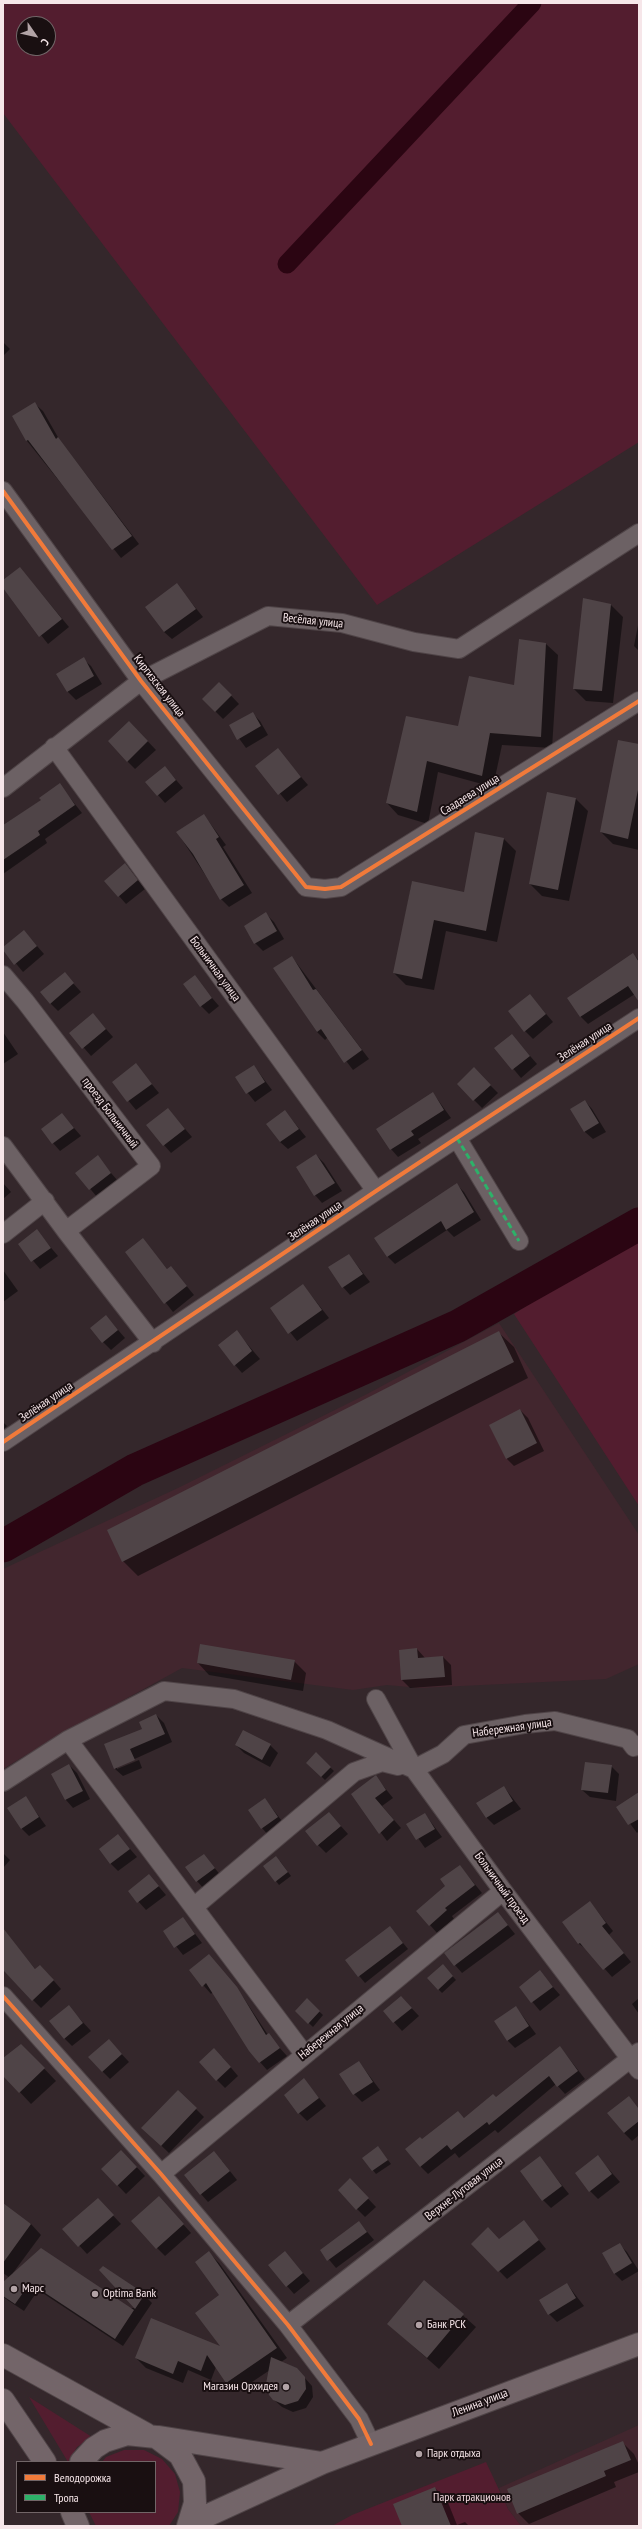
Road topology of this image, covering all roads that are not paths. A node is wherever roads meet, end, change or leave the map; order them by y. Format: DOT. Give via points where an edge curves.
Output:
graph roads {
  1 [pos="3,491"];
  2 [pos="639,533"];
  3 [pos="141,681"];
  4 [pos="639,701"];
  5 [pos="54,747"];
  6 [pos="3,788"];
  7 [pos="306,887"];
  8 [pos="3,975"];
  9 [pos="639,1018"];
  10 [pos="457,1138"];
  11 [pos="3,1146"];
  12 [pos="376,1191"];
  13 [pos="45,1201"];
  14 [pos="66,1231"];
  15 [pos="3,1234"];
  16 [pos="519,1241"];
  17 [pos="153,1343"];
  18 [pos="3,1442"];
  19 [pos="376,1699"];
  20 [pos="68,1740"];
  21 [pos="638,1748"];
  22 [pos="414,1769"];
  23 [pos="3,1782"];
  24 [pos="503,1891"];
  25 [pos="194,1906"];
  26 [pos="3,1996"];
  27 [pos="304,2054"];
  28 [pos="636,2061"];
  29 [pos="161,2174"];
  30 [pos="288,2325"];
  31 [pos="639,2344"];
  32 [pos="3,2355"];
  33 [pos="3,2400"];
  34 [pos="152,2436"];
  35 [pos="371,2444"];
  36 [pos="44,2461"];
  37 [pos="82,2461"];
  38 [pos="322,2463"];
  39 [pos="283,2480"];
  40 [pos="188,2525"];
  41 [pos="218,2526"];
  1 -- 3 [label="street, Киргизская улица"];
  2 -- 3 [label="street, Весёлая улица" via="459,649 414,642 342,622 268,616"];
  3 -- 5 [label="street, Весёлая улица"];
  3 -- 7 [label="street, Киргизская улица"];
  4 -- 7 [label="street, Саадаева улица" via="341,887"];
  5 -- 6 [label="street, Весёлая улица"];
  5 -- 12 [label="street, Больничная улица"];
  8 -- 14 [label="street, проезд Больничный" via="151,1166"];
  9 -- 10 [label="street, Зелёная улица"];
  10 -- 12 [label="street, Зелёная улица"];
  10 -- 16 [label="street"];
  11 -- 13 [label="street"];
  12 -- 17 [label="street, Зелёная улица"];
  13 -- 14 [label="street"];
  13 -- 15 [label="street"];
  14 -- 17 [label="street"];
  17 -- 18 [label="street, Зелёная улица"];
  19 -- 22 [label="street, Больничный проезд"];
  20 -- 22 [label="street" via="164,1691 234,1699 327,1730"];
  20 -- 23 [label="street"];
  20 -- 25 [label="street"];
  21 -- 22 [label="street, Набережная улица" via="628,1739 555,1721 464,1735 443,1754"];
  22 -- 24 [label="street, Больничный проезд"];
  22 -- 25 [label="street" via="382,1762 354,1772"];
  24 -- 27 [label="street, Набережная улица"];
  24 -- 28 [label="street, Больничный проезд"];
  25 -- 27 [label="street"];
  26 -- 29 [label="street"];
  27 -- 29 [label="street, Набережная улица"];
  28 -- 30 [label="street, Верхне-Луговая улица"];
  29 -- 30 [label="street"];
  30 -- 35 [label="street" via="353,2410"];
  31 -- 35 [label="main road, Ленина улица"];
  32 -- 34 [label="main road"];
  33 -- 36 [label="main road"];
  34 -- 37 [label="main road" via="127,2434 105,2441"];
  34 -- 38 [label="main road"];
  34 -- 40 [label="main road" via="180,2455 194,2481 195,2503"];
  35 -- 38 [label="main road, Ленина улица"];
  38 -- 39 [label="main road, Ленина улица"];
  39 -- 40 [label="main road"];
  39 -- 41 [label="main road"];
}
